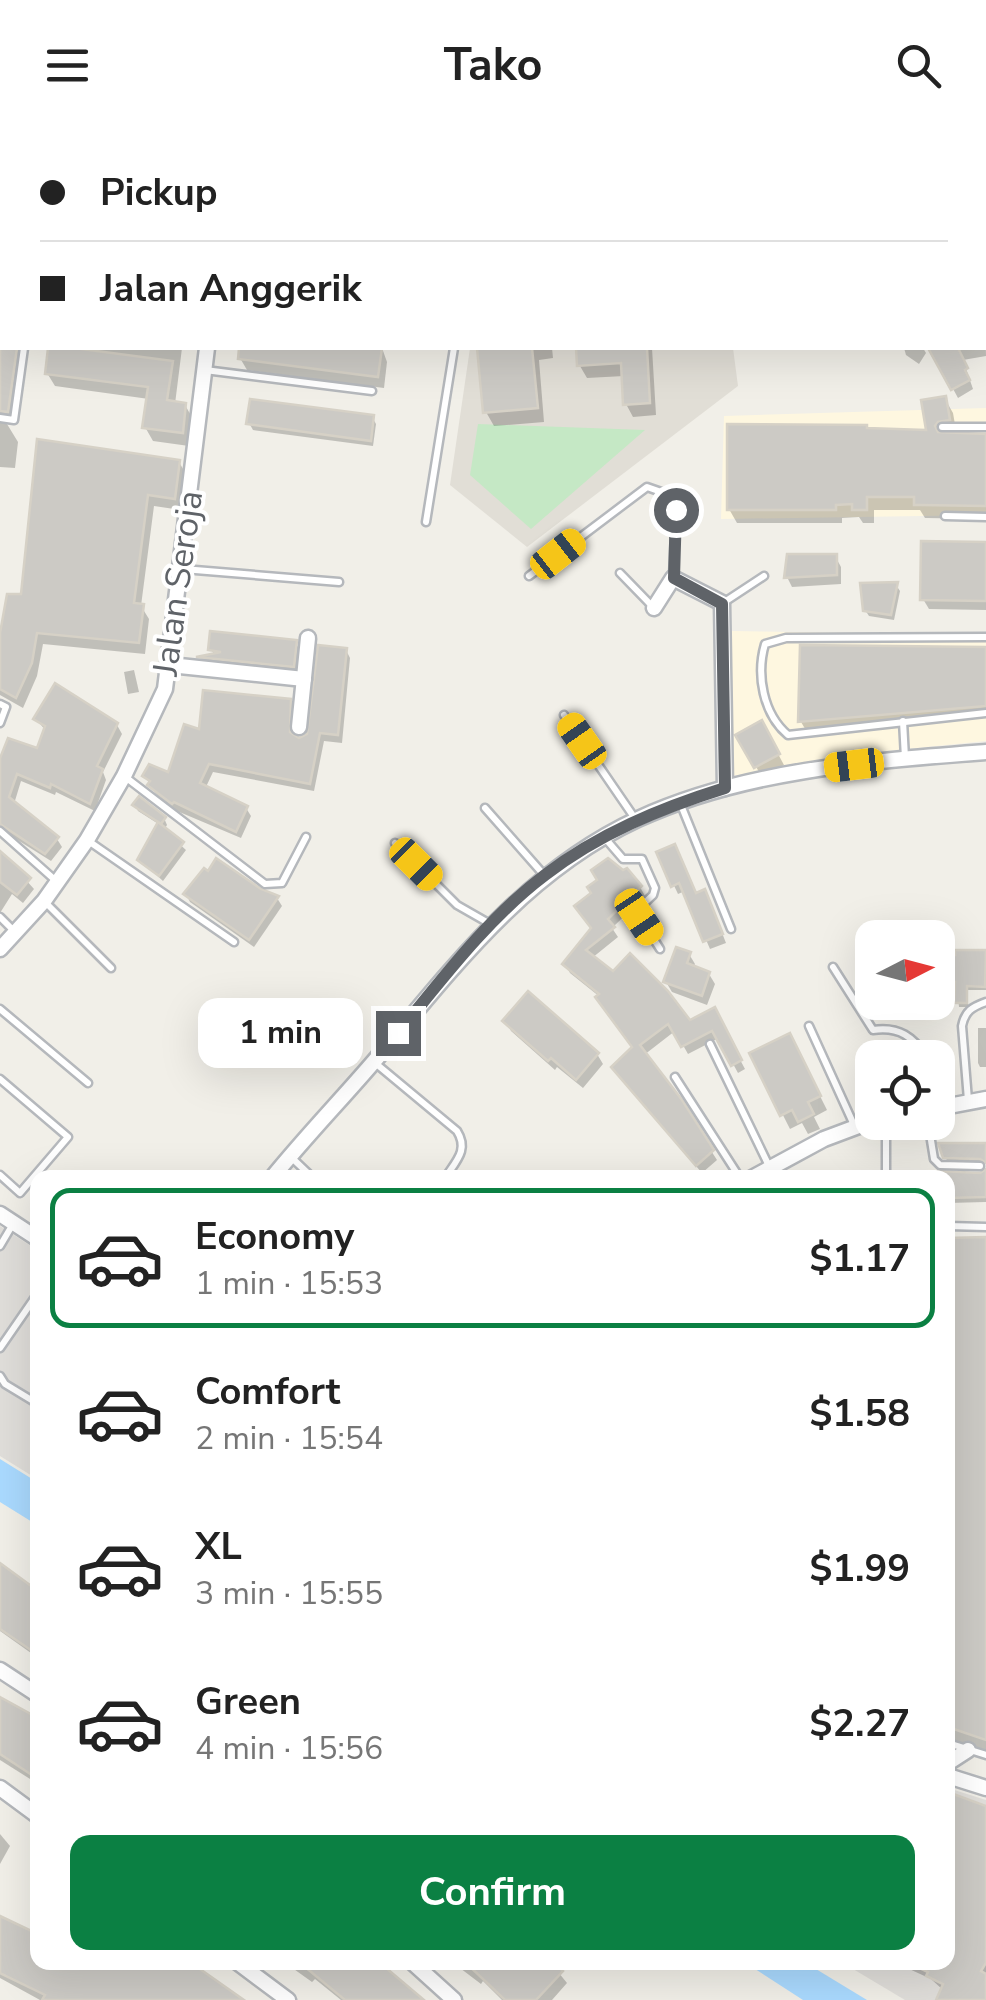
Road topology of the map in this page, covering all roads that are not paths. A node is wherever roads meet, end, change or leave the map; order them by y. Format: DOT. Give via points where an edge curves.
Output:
graph roads {
  1 [pos="24,350"];
  2 [pos="207,350"];
  3 [pos="454,350"];
  4 [pos="205,370"];
  5 [pos="372,391"];
  6 [pos="0,418"];
  7 [pos="942,427"];
  8 [pos="986,427"];
  9 [pos="945,516"];
  10 [pos="986,517"];
  11 [pos="426,522"];
  12 [pos="181,569"];
  13 [pos="620,574"];
  14 [pos="528,576"];
  15 [pos="764,576"];
  16 [pos="674,578"];
  17 [pos="338,582"];
  18 [pos="722,604"];
  19 [pos="654,608"];
  20 [pos="986,637"];
  21 [pos="308,638"];
  22 [pos="170,665"];
  23 [pos="304,679"];
  24 [pos="0,704"];
  25 [pos="986,713"];
  26 [pos="564,715"];
  27 [pos="903,721"];
  28 [pos="0,723"];
  29 [pos="299,727"];
  30 [pos="986,752"];
  31 [pos="906,759"];
  32 [pos="124,776"];
  33 [pos="725,788"];
  34 [pos="680,802"];
  35 [pos="485,808"];
  36 [pos="636,820"];
  37 [pos="0,831"];
  38 [pos="306,836"];
  39 [pos="604,838"];
  40 [pos="87,840"];
  41 [pos="395,843"];
  42 [pos="544,875"];
  43 [pos="58,882"];
  44 [pos="44,901"];
  45 [pos="0,917"];
  46 [pos="492,925"];
  47 [pos="731,929"];
  48 [pos="16,932"];
  49 [pos="234,942"];
  50 [pos="0,949"];
  51 [pos="660,949"];
  52 [pos="833,967"];
  53 [pos="111,968"];
  54 [pos="986,1002"];
  55 [pos="0,1009"];
  56 [pos="809,1026"];
  57 [pos="915,1040"];
  58 [pos="710,1044"];
  59 [pos="374,1062"];
  60 [pos="675,1076"];
  61 [pos="0,1078"];
  62 [pos="88,1083"];
  63 [pos="986,1100"];
  64 [pos="968,1101"];
  65 [pos="955,1104"];
  66 [pos="855,1126"];
  67 [pos="886,1140"];
  68 [pos="931,1140"];
  69 [pos="290,1156"];
  70 [pos="768,1166"];
  71 [pos="980,1166"];
  72 [pos="40,1170"];
  73 [pos="279,1170"];
  74 [pos="305,1170"];
  75 [pos="450,1170"];
  76 [pos="735,1170"];
  77 [pos="763,1170"];
  78 [pos="886,1170"];
  79 [pos="0,1176"];
  80 [pos="30,1181"];
  81 [pos="0,1214"];
  82 [pos="14,1223"];
  83 [pos="955,1226"];
  84 [pos="986,1226"];
  85 [pos="30,1234"];
  86 [pos="0,1246"];
  87 [pos="30,1305"];
  88 [pos="0,1348"];
  89 [pos="0,1376"];
  90 [pos="30,1399"];
  91 [pos="0,1670"];
  92 [pos="30,1690"];
  93 [pos="955,1745"];
  94 [pos="968,1750"];
  95 [pos="986,1755"];
  96 [pos="955,1763"];
  97 [pos="955,1773"];
  98 [pos="0,1788"];
  99 [pos="986,1788"];
  100 [pos="30,1810"];
  101 [pos="248,1970"];
  102 [pos="421,1970"];
  103 [pos="288,2000"];
  104 [pos="454,2000"];
  1 -- 6 [label="lane" via="14,420"];
  2 -- 4 [label="street, Jalan Seroja"];
  3 -- 11 [label="lane"];
  4 -- 5 [label="lane"];
  4 -- 12 [label="street, Jalan Seroja"];
  7 -- 8 [label="lane"];
  9 -- 10 [label="lane"];
  12 -- 17 [label="lane"];
  12 -- 22 [label="street, Jalan Seroja"];
  13 -- 19 [label="lane"];
  14 -- 16 [label="lane" via="646,487 667,494 676,510"];
  15 -- 18 [label="lane"];
  16 -- 18 [label="street"];
  16 -- 19 [label="street"];
  18 -- 33 [label="street"];
  20 -- 27 [label="lane" via="786,638 766,644 764,698 788,736"];
  21 -- 23 [label="street"];
  22 -- 23 [label="street"];
  22 -- 32 [label="street, Jalan Seroja"];
  23 -- 29 [label="street"];
  24 -- 28 [label="lane" via="6,707"];
  25 -- 27 [label="lane"];
  26 -- 36 [label="lane"];
  27 -- 31 [label="lane"];
  30 -- 31 [label="street"];
  31 -- 33 [label="street"];
  32 -- 38 [label="lane" via="265,884 282,883"];
  32 -- 40 [label="street, Jalan Seroja"];
  33 -- 34 [label="street"];
  34 -- 36 [label="street"];
  34 -- 47 [label="lane"];
  35 -- 42 [label="lane"];
  36 -- 39 [label="street"];
  37 -- 43 [label="lane"];
  39 -- 42 [label="street"];
  39 -- 51 [label="lane" via="623,859 642,859 655,888 636,911"];
  40 -- 43 [label="street, Jalan Seroja"];
  40 -- 49 [label="lane"];
  41 -- 46 [label="lane" via="457,905"];
  42 -- 46 [label="street"];
  43 -- 44 [label="street, Jalan Seroja"];
  44 -- 48 [label="street, Jalan Seroja"];
  44 -- 53 [label="lane"];
  45 -- 48 [label="lane"];
  46 -- 59 [label="street"];
  48 -- 50 [label="street, Jalan Seroja"];
  52 -- 57 [label="lane" via="873,1030 890,1027"];
  54 -- 64 [label="lane" via="964,1015 962,1026"];
  55 -- 62 [label="lane"];
  56 -- 66 [label="lane"];
  58 -- 70 [label="lane"];
  59 -- 69 [label="street"];
  59 -- 75 [label="lane" via="457,1131 464,1142"];
  60 -- 76 [label="lane"];
  61 -- 72 [label="lane" via="68,1137"];
  63 -- 64 [label="street"];
  64 -- 65 [label="street"];
  66 -- 70 [label="street"];
  67 -- 78 [label="lane"];
  68 -- 71 [label="lane" via="940,1165"];
  69 -- 73 [label="street"];
  69 -- 74 [label="lane"];
  70 -- 77 [label="street"];
  79 -- 80 [label="lane" via="20,1193"];
  81 -- 82 [label="street"];
  82 -- 85 [label="street"];
  82 -- 86 [label="lane"];
  83 -- 84 [label="lane"];
  87 -- 88 [label="lane"];
  89 -- 90 [label="lane"];
  91 -- 92 [label="street"];
  93 -- 94 [label="lane"];
  94 -- 95 [label="lane"];
  94 -- 96 [label="street"];
  97 -- 99 [label="street"];
  98 -- 100 [label="street"];
  101 -- 103 [label="street"];
  102 -- 104 [label="street"];
}
